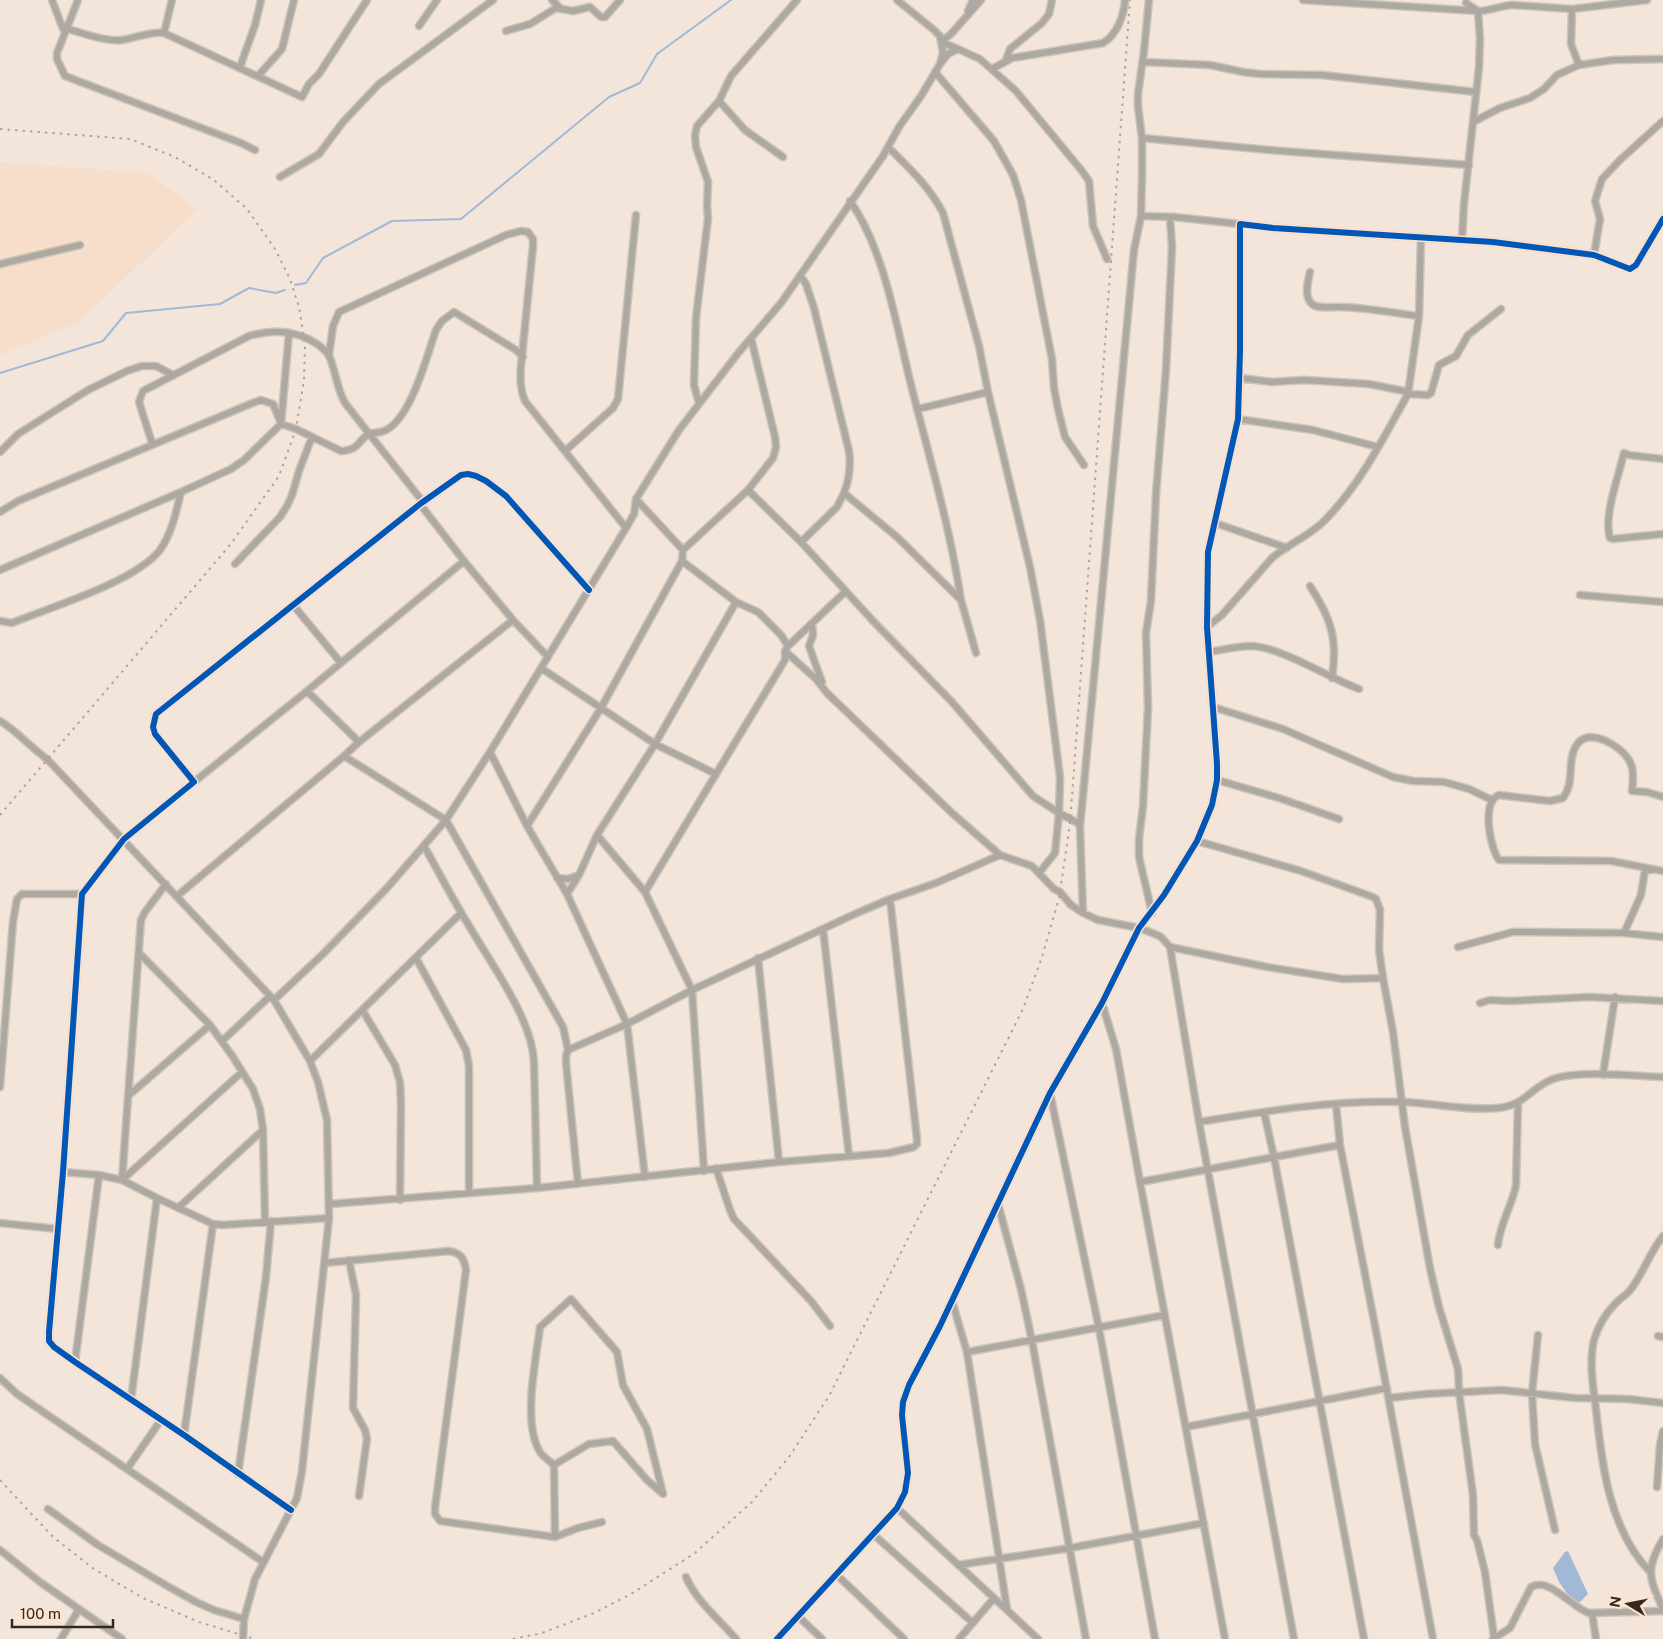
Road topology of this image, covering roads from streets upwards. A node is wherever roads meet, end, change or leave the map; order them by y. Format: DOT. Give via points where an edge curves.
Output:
graph roads {
  1 [pos="52,0"];
  2 [pos="78,0"];
  3 [pos="172,0"];
  4 [pos="262,0"];
  5 [pos="294,0"];
  6 [pos="367,0"];
  7 [pos="437,0"];
  8 [pos="493,0"];
  9 [pos="552,0"];
  10 [pos="620,0"];
  11 [pos="797,0"];
  12 [pos="897,0"];
  13 [pos="973,0"];
  14 [pos="981,0"];
  15 [pos="1052,0"];
  16 [pos="1125,0"];
  17 [pos="1149,0"];
  18 [pos="1303,0"];
  19 [pos="1647,0"];
  20 [pos="1466,2"];
  21 [pos="560,8"];
  22 [pos="1572,9"];
  23 [pos="1478,11"];
  24 [pos="964,18"];
  25 [pos="419,26"];
  26 [pos="65,29"];
  27 [pos="506,32"];
  28 [pos="164,33"];
  29 [pos="941,42"];
  30 [pos="958,49"];
  31 [pos="1663,58"];
  32 [pos="1006,60"];
  33 [pos="1143,62"];
  34 [pos="940,64"];
  35 [pos="1579,65"];
  36 [pos="240,67"];
  37 [pos="992,69"];
  38 [pos="935,72"];
  39 [pos="258,76"];
  40 [pos="1476,92"];
  41 [pos="719,101"];
  42 [pos="1663,121"];
  43 [pos="1473,122"];
  44 [pos="1142,138"];
  45 [pos="888,147"];
  46 [pos="255,150"];
  47 [pos="784,157"];
  48 [pos="1469,165"];
  49 [pos="280,177"];
  50 [pos="850,201"];
  51 [pos="636,215"];
  52 [pos="1140,216"];
  53 [pos="1170,218"];
  54 [pos="1663,219"];
  55 [pos="1240,224"];
  56 [pos="1421,237"];
  57 [pos="1462,239"];
  58 [pos="80,245"];
  59 [pos="1594,255"];
  60 [pos="1107,259"];
  61 [pos="0,264"];
  62 [pos="1310,272"];
  63 [pos="800,276"];
  64 [pos="1501,309"];
  65 [pos="1419,316"];
  66 [pos="289,332"];
  67 [pos="751,338"];
  68 [pos="329,355"];
  69 [pos="523,357"];
  70 [pos="174,375"];
  71 [pos="1240,378"];
  72 [pos="988,392"];
  73 [pos="1409,393"];
  74 [pos="698,403"];
  75 [pos="918,409"];
  76 [pos="1238,419"];
  77 [pos="282,424"];
  78 [pos="368,434"];
  79 [pos="312,437"];
  80 [pos="152,443"];
  81 [pos="1378,447"];
  82 [pos="565,451"];
  83 [pos="0,452"];
  84 [pos="1663,459"];
  85 [pos="1084,465"];
  86 [pos="748,490"];
  87 [pos="181,492"];
  88 [pos="844,493"];
  89 [pos="636,499"];
  90 [pos="422,503"];
  91 [pos="0,512"];
  92 [pos="1214,523"];
  93 [pos="626,528"];
  94 [pos="1663,534"];
  95 [pos="801,542"];
  96 [pos="1286,548"];
  97 [pos="683,550"];
  98 [pos="464,561"];
  99 [pos="682,561"];
  100 [pos="235,564"];
  101 [pos="0,570"];
  102 [pos="1310,586"];
  103 [pos="589,590"];
  104 [pos="846,591"];
  105 [pos="1580,595"];
  106 [pos="961,600"];
  107 [pos="736,602"];
  108 [pos="1663,602"];
  109 [pos="294,606"];
  110 [pos="513,620"];
  111 [pos="0,621"];
  112 [pos="812,624"];
  113 [pos="1207,627"];
  114 [pos="787,648"];
  115 [pos="1209,652"];
  116 [pos="976,654"];
  117 [pos="548,657"];
  118 [pos="342,663"];
  119 [pos="541,668"];
  120 [pos="1332,678"];
  121 [pos="1359,689"];
  122 [pos="307,691"];
  123 [pos="827,693"];
  124 [pos="1213,707"];
  125 [pos="601,708"];
  126 [pos="0,721"];
  127 [pos="359,742"];
  128 [pos="655,744"];
  129 [pos="490,752"];
  130 [pos="344,756"];
  131 [pos="716,774"];
  132 [pos="1217,780"];
  133 [pos="194,782"];
  134 [pos="1663,797"];
  135 [pos="1492,800"];
  136 [pos="1059,814"];
  137 [pos="1339,819"];
  138 [pos="446,820"];
  139 [pos="528,826"];
  140 [pos="1080,827"];
  141 [pos="597,835"];
  142 [pos="124,839"];
  143 [pos="1197,841"];
  144 [pos="424,846"];
  145 [pos="1000,855"];
  146 [pos="1663,871"];
  147 [pos="1040,873"];
  148 [pos="579,875"];
  149 [pos="558,878"];
  150 [pos="166,884"];
  151 [pos="645,892"];
  152 [pos="82,894"];
  153 [pos="567,894"];
  154 [pos="177,896"];
  155 [pos="890,899"];
  156 [pos="461,913"];
  157 [pos="1083,913"];
  158 [pos="1152,913"];
  159 [pos="1139,928"];
  160 [pos="823,929"];
  161 [pos="1624,934"];
  162 [pos="1663,937"];
  163 [pos="1170,947"];
  164 [pos="1458,947"];
  165 [pos="139,953"];
  166 [pos="416,958"];
  167 [pos="758,958"];
  168 [pos="1384,978"];
  169 [pos="692,990"];
  170 [pos="1615,997"];
  171 [pos="272,998"];
  172 [pos="1663,1001"];
  173 [pos="1480,1003"];
  174 [pos="1102,1004"];
  175 [pos="363,1011"];
  176 [pos="210,1024"];
  177 [pos="626,1024"];
  178 [pos="222,1040"];
  179 [pos="568,1050"];
  180 [pos="310,1061"];
  181 [pos="242,1072"];
  182 [pos="1603,1075"];
  183 [pos="1663,1077"];
  184 [pos="0,1087"];
  185 [pos="1050,1093"];
  186 [pos="128,1095"];
  187 [pos="1401,1102"];
  188 [pos="1518,1103"];
  189 [pos="1336,1104"];
  190 [pos="1264,1112"];
  191 [pos="1198,1122"];
  192 [pos="263,1130"];
  193 [pos="1340,1145"];
  194 [pos="849,1156"];
  195 [pos="1274,1157"];
  196 [pos="779,1162"];
  197 [pos="716,1168"];
  198 [pos="704,1170"];
  199 [pos="1208,1170"];
  200 [pos="63,1172"];
  201 [pos="99,1175"];
  202 [pos="645,1177"];
  203 [pos="122,1180"];
  204 [pos="1140,1182"];
  205 [pos="578,1184"];
  206 [pos="537,1188"];
  207 [pos="469,1193"];
  208 [pos="157,1198"];
  209 [pos="400,1200"];
  210 [pos="330,1204"];
  211 [pos="998,1204"];
  212 [pos="178,1208"];
  213 [pos="329,1218"];
  214 [pos="268,1221"];
  215 [pos="0,1222"];
  216 [pos="213,1224"];
  217 [pos="58,1230"];
  218 [pos="1663,1236"];
  219 [pos="1498,1245"];
  220 [pos="349,1260"];
  221 [pos="325,1263"];
  222 [pos="952,1301"];
  223 [pos="1165,1315"];
  224 [pos="830,1326"];
  225 [pos="1098,1328"];
  226 [pos="1538,1335"];
  227 [pos="1032,1341"];
  228 [pos="966,1352"];
  229 [pos="75,1362"];
  230 [pos="0,1378"];
  231 [pos="1387,1388"];
  232 [pos="1459,1392"];
  233 [pos="1532,1393"];
  234 [pos="1389,1398"];
  235 [pos="1595,1398"];
  236 [pos="131,1400"];
  237 [pos="1318,1400"];
  238 [pos="1663,1403"];
  239 [pos="1253,1414"];
  240 [pos="161,1420"];
  241 [pos="1186,1427"];
  242 [pos="1663,1430"];
  243 [pos="184,1435"];
  244 [pos="554,1465"];
  245 [pos="127,1469"];
  246 [pos="238,1474"];
  247 [pos="1657,1487"];
  248 [pos="358,1496"];
  249 [pos="897,1508"];
  250 [pos="48,1509"];
  251 [pos="291,1510"];
  252 [pos="602,1522"];
  253 [pos="1204,1523"];
  254 [pos="1555,1530"];
  255 [pos="874,1535"];
  256 [pos="555,1537"];
  257 [pos="1136,1537"];
  258 [pos="1663,1539"];
  259 [pos="1070,1548"];
  260 [pos="0,1550"];
  261 [pos="1000,1559"];
  262 [pos="263,1562"];
  263 [pos="958,1565"];
  264 [pos="1650,1572"];
  265 [pos="836,1574"];
  266 [pos="686,1577"];
  267 [pos="994,1598"];
  268 [pos="1007,1609"];
  269 [pos="79,1610"];
  270 [pos="1663,1610"];
  271 [pos="1592,1613"];
  272 [pos="798,1616"];
  273 [pos="244,1619"];
  274 [pos="973,1623"];
  275 [pos="1493,1638"];
  276 [pos="61,1639"];
  277 [pos="122,1639"];
  278 [pos="243,1639"];
  279 [pos="736,1639"];
  280 [pos="777,1639"];
  281 [pos="822,1639"];
  282 [pos="904,1639"];
  283 [pos="959,1639"];
  284 [pos="1038,1639"];
  285 [pos="1086,1639"];
  286 [pos="1155,1639"];
  287 [pos="1225,1639"];
  288 [pos="1294,1639"];
  289 [pos="1364,1639"];
  290 [pos="1433,1639"];
  291 [pos="1596,1639"];
  1 -- 26 [label="street"];
  2 -- 26 [label="street"];
  3 -- 28 [label="street"];
  4 -- 36 [label="street"];
  5 -- 39 [label="street" via="282,49"];
  6 -- 39 [label="street" via="302,97"];
  7 -- 25 [label="street"];
  8 -- 49 [label="street" via="379,84 343,122 319,154"];
  9 -- 21 [label="street"];
  10 -- 21 [label="street" via="605,17 590,7 573,11"];
  11 -- 41 [label="street" via="731,76"];
  12 -- 29 [label="street" via="934,30"];
  13 -- 24 [label="street"];
  14 -- 24 [label="street"];
  15 -- 32 [label="street" via="1050,14 1010,49"];
  16 -- 32 [label="street" via="1121,19 1108,40"];
  17 -- 33 [label="street"];
  18 -- 23 [label="street"];
  19 -- 22 [label="street"];
  20 -- 23 [label="street"];
  21 -- 27 [label="street"];
  22 -- 23 [label="street" via="1512,5"];
  22 -- 35 [label="street" via="1571,44"];
  23 -- 40 [label="street" via="1480,39"];
  24 -- 29 [label="street"];
  26 -- 28 [label="street" via="114,40"];
  26 -- 46 [label="street" via="57,59 67,77"];
  28 -- 36 [label="street"];
  29 -- 30 [label="street"];
  29 -- 34 [label="street"];
  30 -- 34 [label="street" via="948,54"];
  30 -- 37 [label="street" via="980,59"];
  31 -- 35 [label="street"];
  32 -- 37 [label="street"];
  33 -- 40 [label="street" via="1210,65 1243,72 1322,75"];
  33 -- 44 [label="street" via="1138,94"];
  34 -- 38 [label="street"];
  35 -- 43 [label="street" via="1557,75 1544,90 1530,98"];
  36 -- 39 [label="street"];
  37 -- 60 [label="street" via="1016,91 1089,181 1093,226"];
  38 -- 45 [label="street"];
  38 -- 85 [label="street" via="994,141 1014,175 1048,340 1058,409 1065,437"];
  40 -- 43 [label="street"];
  41 -- 47 [label="street" via="745,130"];
  41 -- 74 [label="street" via="700,122 696,135 696,147 708,182 708,218 694,352 694,385"];
  42 -- 59 [label="street" via="1602,180 1595,201 1600,215"];
  43 -- 48 [label="street"];
  44 -- 48 [label="street"];
  44 -- 52 [label="street"];
  45 -- 50 [label="street"];
  45 -- 72 [label="street" via="923,182 943,213"];
  48 -- 57 [label="street"];
  50 -- 63 [label="street"];
  50 -- 75 [label="street" via="865,224 884,280"];
  51 -- 82 [label="street" via="618,399 613,408"];
  52 -- 53 [label="street"];
  52 -- 140 [label="street" via="1134,250"];
  53 -- 55 [label="street"];
  53 -- 158 [label="street" via="1172,247 1166,370 1146,633 1148,708 1139,848"];
  54 -- 59 [label="street" via="1633,268"];
  55 -- 56 [label="street"];
  55 -- 71 [label="street"];
  56 -- 57 [label="street"];
  56 -- 65 [label="street"];
  57 -- 59 [label="street"];
  58 -- 61 [label="street"];
  62 -- 65 [label="street" via="1308,298 1315,306"];
  63 -- 67 [label="street" via="782,303"];
  63 -- 88 [label="street" via="814,308 849,451 851,465"];
  64 -- 73 [label="street" via="1468,336 1456,356 1439,365 1431,393"];
  65 -- 73 [label="street"];
  66 -- 68 [label="street" via="303,336"];
  66 -- 70 [label="street" via="263,332 249,336"];
  66 -- 77 [label="street"];
  67 -- 74 [label="street"];
  67 -- 86 [label="street" via="776,447 773,458"];
  68 -- 69 [label="street" via="333,326 339,312 521,231 528,232 533,239"];
  68 -- 78 [label="street" via="340,395"];
  69 -- 78 [label="street" via="458,314 449,314 436,330 406,410 385,431"];
  69 -- 82 [label="street" via="520,379 525,401"];
  70 -- 80 [label="street" via="143,391 140,397"];
  70 -- 83 [label="street" via="156,366 128,371 88,390 18,434"];
  71 -- 73 [label="street" via="1272,382 1304,380 1369,384"];
  71 -- 76 [label="street"];
  72 -- 75 [label="street"];
  72 -- 136 [label="street" via="1040,620 1060,777"];
  73 -- 81 [label="street"];
  74 -- 89 [label="street"];
  75 -- 106 [label="street"];
  76 -- 81 [label="street" via="1313,430"];
  76 -- 92 [label="street"];
  77 -- 79 [label="street"];
  77 -- 80 [label="street" via="273,404 261,400"];
  77 -- 87 [label="street" via="231,469"];
  78 -- 79 [label="street" via="358,446 345,450"];
  78 -- 90 [label="street"];
  79 -- 100 [label="street" via="287,506"];
  80 -- 91 [label="street" via="18,501"];
  81 -- 96 [label="street" via="1338,507 1304,537"];
  82 -- 93 [label="street"];
  84 -- 94 [label="street" via="1624,453 1610,504 1609,536 1613,539"];
  86 -- 95 [label="street"];
  86 -- 97 [label="street"];
  87 -- 101 [label="street"];
  87 -- 111 [label="street" via="167,538 152,558 139,568 102,587 12,623"];
  88 -- 95 [label="street" via="837,507"];
  88 -- 106 [label="street" via="897,537"];
  89 -- 93 [label="street" via="634,514"];
  89 -- 97 [label="street"];
  90 -- 98 [label="street"];
  90 -- 103 [label="street" via="461,475 468,474 486,481 506,496"];
  90 -- 109 [label="street"];
  92 -- 96 [label="street"];
  92 -- 113 [label="street" via="1208,552"];
  93 -- 103 [label="street"];
  95 -- 104 [label="street"];
  96 -- 113 [label="street" via="1272,558 1222,615"];
  97 -- 99 [label="street"];
  98 -- 110 [label="street"];
  98 -- 118 [label="street"];
  99 -- 107 [label="street"];
  99 -- 125 [label="street"];
  102 -- 120 [label="street" via="1334,633"];
  103 -- 117 [label="street"];
  104 -- 112 [label="street"];
  104 -- 136 [label="street" via="952,702 1033,796"];
  105 -- 108 [label="street"];
  106 -- 116 [label="street"];
  107 -- 114 [label="street" via="758,612 781,635"];
  107 -- 128 [label="street"];
  109 -- 118 [label="street"];
  109 -- 133 [label="street" via="156,714 152,728 155,734"];
  110 -- 117 [label="street"];
  110 -- 127 [label="street"];
  112 -- 114 [label="street"];
  112 -- 123 [label="street" via="809,646"];
  113 -- 115 [label="street"];
  114 -- 123 [label="street"];
  114 -- 131 [label="street" via="785,660"];
  115 -- 120 [label="street" via="1253,646 1282,654"];
  115 -- 124 [label="street"];
  117 -- 119 [label="street"];
  118 -- 122 [label="street"];
  119 -- 125 [label="street"];
  119 -- 129 [label="street"];
  120 -- 121 [label="street"];
  122 -- 127 [label="street"];
  122 -- 133 [label="street"];
  123 -- 145 [label="street"];
  124 -- 132 [label="street"];
  124 -- 135 [label="street" via="1283,729 1393,777 1444,782"];
  125 -- 128 [label="street"];
  125 -- 139 [label="street"];
  126 -- 142 [label="street" via="47,759"];
  127 -- 130 [label="street"];
  128 -- 131 [label="street"];
  128 -- 141 [label="street"];
  129 -- 138 [label="street"];
  129 -- 139 [label="street"];
  130 -- 138 [label="street"];
  130 -- 154 [label="street"];
  131 -- 151 [label="street"];
  132 -- 137 [label="street"];
  132 -- 143 [label="street" via="1209,813"];
  133 -- 142 [label="street"];
  134 -- 135 [label="street" via="1632,791 1634,770 1627,757 1600,738 1589,737 1576,746 1570,784 1563,798 1550,801 1499,795"];
  135 -- 146 [label="street" via="1489,826 1499,860 1611,860"];
  136 -- 140 [label="street"];
  136 -- 147 [label="street" via="1055,853"];
  138 -- 144 [label="street"];
  138 -- 179 [label="street" via="563,1027"];
  139 -- 149 [label="street"];
  140 -- 157 [label="street"];
  141 -- 148 [label="street"];
  141 -- 151 [label="street"];
  142 -- 150 [label="street"];
  142 -- 152 [label="street"];
  143 -- 158 [label="street"];
  143 -- 168 [label="street" via="1301,871 1376,899 1380,910 1379,950"];
  144 -- 156 [label="street"];
  144 -- 171 [label="street" via="323,954"];
  145 -- 147 [label="street" via="1032,866"];
  145 -- 155 [label="street"];
  146 -- 161 [label="street" via="1645,870 1641,895"];
  147 -- 157 [label="street"];
  148 -- 149 [label="street"];
  148 -- 153 [label="street"];
  149 -- 153 [label="street"];
  150 -- 154 [label="street"];
  150 -- 165 [label="street" via="144,912"];
  151 -- 169 [label="street"];
  152 -- 184 [label="street" via="22,894 17,899"];
  152 -- 200 [label="street"];
  153 -- 177 [label="street"];
  154 -- 171 [label="street"];
  155 -- 160 [label="street"];
  155 -- 194 [label="street" via="916,1144 905,1150"];
  156 -- 166 [label="street"];
  156 -- 206 [label="street" via="513,1000 534,1051"];
  157 -- 159 [label="street" via="1098,920"];
  158 -- 159 [label="street"];
  159 -- 163 [label="street" via="1161,937"];
  159 -- 174 [label="street"];
  160 -- 167 [label="street"];
  160 -- 194 [label="street"];
  161 -- 162 [label="street"];
  161 -- 164 [label="street" via="1512,932"];
  163 -- 168 [label="street" via="1343,980"];
  163 -- 191 [label="street"];
  165 -- 176 [label="street"];
  165 -- 186 [label="street"];
  166 -- 175 [label="street"];
  166 -- 207 [label="street" via="466,1050 469,1066"];
  167 -- 169 [label="street"];
  167 -- 196 [label="street"];
  168 -- 187 [label="street"];
  169 -- 177 [label="street"];
  169 -- 198 [label="street"];
  170 -- 172 [label="street"];
  170 -- 173 [label="street" via="1490,1000"];
  170 -- 182 [label="street"];
  171 -- 178 [label="street"];
  171 -- 180 [label="street"];
  174 -- 185 [label="street"];
  174 -- 204 [label="street" via="1116,1049"];
  175 -- 180 [label="street"];
  175 -- 209 [label="street" via="395,1066 400,1082"];
  176 -- 178 [label="street"];
  176 -- 186 [label="street"];
  177 -- 179 [label="street"];
  177 -- 202 [label="street"];
  178 -- 181 [label="street"];
  179 -- 205 [label="street" via="566,1063"];
  180 -- 210 [label="street" via="327,1120"];
  181 -- 192 [label="street" via="253,1089"];
  181 -- 203 [label="street"];
  182 -- 183 [label="street"];
  182 -- 188 [label="street" via="1553,1079"];
  185 -- 211 [label="street"];
  185 -- 225 [label="street"];
  186 -- 203 [label="street"];
  187 -- 188 [label="street" via="1471,1108 1498,1108"];
  187 -- 189 [label="street"];
  187 -- 232 [label="street" via="1430,1268 1458,1369"];
  188 -- 219 [label="street" via="1516,1185"];
  189 -- 190 [label="street"];
  189 -- 193 [label="street"];
  190 -- 191 [label="street"];
  190 -- 195 [label="street"];
  191 -- 199 [label="street"];
  192 -- 212 [label="street"];
  192 -- 214 [label="street"];
  193 -- 195 [label="street"];
  193 -- 231 [label="street"];
  194 -- 196 [label="street"];
  195 -- 199 [label="street"];
  195 -- 237 [label="street"];
  196 -- 197 [label="street"];
  197 -- 198 [label="street"];
  197 -- 224 [label="street" via="734,1219 811,1301"];
  198 -- 202 [label="street"];
  199 -- 204 [label="street"];
  199 -- 239 [label="street"];
  200 -- 201 [label="street"];
  200 -- 217 [label="street"];
  201 -- 203 [label="street"];
  201 -- 229 [label="street"];
  202 -- 205 [label="street"];
  203 -- 208 [label="street"];
  204 -- 223 [label="street"];
  205 -- 206 [label="street"];
  206 -- 207 [label="street"];
  207 -- 209 [label="street"];
  208 -- 212 [label="street"];
  208 -- 236 [label="street"];
  209 -- 210 [label="street"];
  210 -- 213 [label="street"];
  211 -- 222 [label="street"];
  211 -- 227 [label="street"];
  212 -- 216 [label="street"];
  213 -- 214 [label="street"];
  213 -- 221 [label="street"];
  214 -- 216 [label="street"];
  214 -- 246 [label="street" via="266,1277"];
  215 -- 217 [label="street"];
  216 -- 243 [label="street"];
  217 -- 229 [label="street" via="49,1341"];
  218 -- 235 [label="street" via="1631,1290 1615,1303 1599,1327 1592,1359"];
  220 -- 221 [label="street"];
  220 -- 248 [label="street" via="356,1295 353,1408 367,1439"];
  220 -- 256 [label="street" via="449,1251 460,1254 465,1260 435,1514 440,1521"];
  221 -- 251 [label="street" via="302,1471"];
  222 -- 228 [label="street"];
  222 -- 249 [label="street" via="909,1384 904,1402 902,1415 908,1473 905,1492"];
  223 -- 225 [label="street"];
  223 -- 241 [label="street"];
  225 -- 227 [label="street"];
  225 -- 257 [label="street"];
  226 -- 233 [label="street"];
  227 -- 228 [label="street"];
  227 -- 259 [label="street"];
  228 -- 261 [label="street"];
  229 -- 236 [label="street"];
  230 -- 245 [label="street" via="17,1394"];
  231 -- 234 [label="street"];
  231 -- 237 [label="street"];
  232 -- 233 [label="street" via="1502,1390"];
  232 -- 234 [label="street"];
  232 -- 275 [label="street" via="1473,1495 1474,1536 1485,1572"];
  233 -- 235 [label="street"];
  233 -- 254 [label="street" via="1536,1444"];
  234 -- 290 [label="street"];
  235 -- 238 [label="street"];
  235 -- 264 [label="street" via="1605,1476 1614,1511 1638,1559"];
  236 -- 240 [label="street"];
  237 -- 239 [label="street"];
  237 -- 289 [label="street"];
  239 -- 241 [label="street"];
  239 -- 288 [label="street"];
  240 -- 243 [label="street"];
  240 -- 245 [label="street"];
  241 -- 253 [label="street"];
  242 -- 247 [label="street"];
  243 -- 246 [label="street"];
  244 -- 244 [label="street" via="588,1444 613,1441 663,1494 647,1429 623,1385 617,1352 571,1300 540,1327 532,1389 531,1429 540,1453"];
  244 -- 256 [label="street"];
  245 -- 262 [label="street"];
  246 -- 251 [label="street"];
  249 -- 255 [label="street"];
  249 -- 263 [label="street"];
  250 -- 273 [label="street" via="169,1587 214,1610"];
  251 -- 262 [label="street"];
  252 -- 256 [label="street"];
  253 -- 257 [label="street"];
  253 -- 287 [label="street"];
  255 -- 265 [label="street"];
  255 -- 274 [label="street"];
  257 -- 259 [label="street"];
  257 -- 286 [label="street"];
  258 -- 264 [label="street" via="1655,1552"];
  259 -- 261 [label="street"];
  259 -- 285 [label="street"];
  260 -- 269 [label="street"];
  261 -- 263 [label="street"];
  261 -- 268 [label="street"];
  262 -- 273 [label="street"];
  263 -- 267 [label="street"];
  264 -- 270 [label="street"];
  265 -- 272 [label="street"];
  265 -- 282 [label="street"];
  266 -- 279 [label="street" via="707,1608"];
  267 -- 268 [label="street"];
  267 -- 274 [label="street"];
  268 -- 284 [label="street"];
  269 -- 276 [label="street"];
  269 -- 277 [label="street"];
  270 -- 271 [label="street"];
  271 -- 275 [label="street" via="1582,1611 1546,1585 1536,1584 1531,1587 1510,1628"];
  271 -- 291 [label="street"];
  272 -- 280 [label="street"];
  272 -- 281 [label="street"];
  273 -- 278 [label="street"];
  274 -- 283 [label="street"];
}
